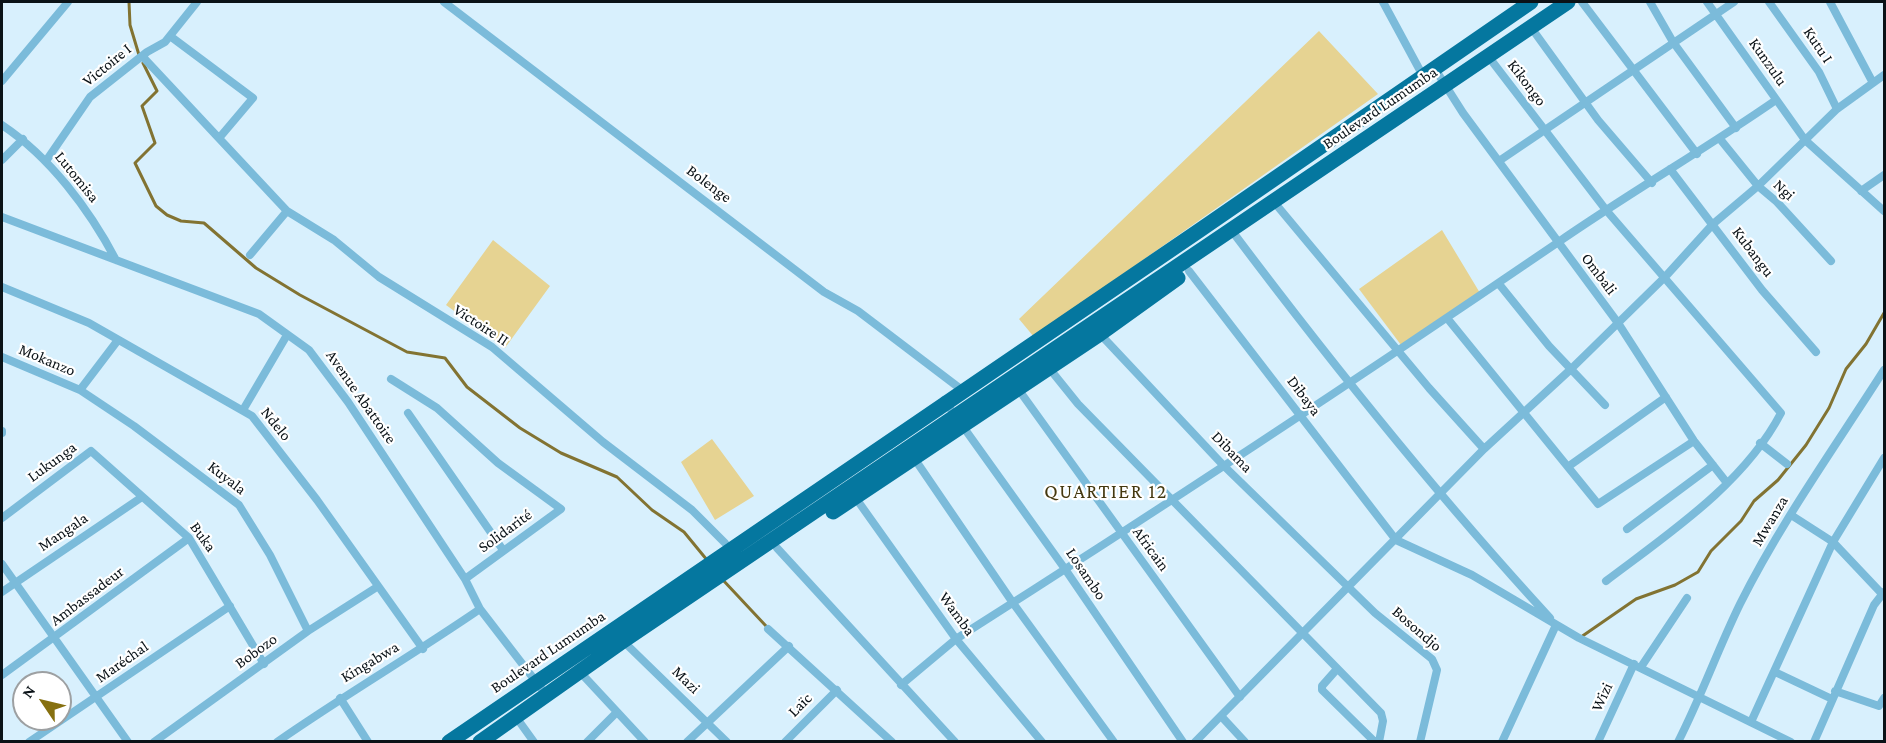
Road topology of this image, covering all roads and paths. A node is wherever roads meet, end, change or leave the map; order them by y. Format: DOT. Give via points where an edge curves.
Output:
graph roads {
  1 [pos="68,2"];
  2 [pos="197,2"];
  3 [pos="444,2"];
  4 [pos="1383,2"];
  5 [pos="1531,2"];
  6 [pos="1568,2"];
  7 [pos="1582,2"];
  8 [pos="1650,2"];
  9 [pos="1707,2"];
  10 [pos="1734,2"];
  11 [pos="1769,2"];
  12 [pos="1830,2"];
  13 [pos="1716,13"];
  14 [pos="1530,26"];
  15 [pos="170,36"];
  16 [pos="1673,42"];
  17 [pos="142,56"];
  18 [pos="1488,56"];
  19 [pos="1633,68"];
  20 [pos="1429,72"];
  21 [pos="1884,75"];
  22 [pos="2,81"];
  23 [pos="1873,83"];
  24 [pos="1445,85"];
  25 [pos="1776,100"];
  26 [pos="1585,102"];
  27 [pos="1837,109"];
  28 [pos="2,125"];
  29 [pos="1543,128"];
  30 [pos="1736,128"];
  31 [pos="220,137"];
  32 [pos="23,139"];
  33 [pos="1720,139"];
  34 [pos="1805,140"];
  35 [pos="1697,154"];
  36 [pos="2,160"];
  37 [pos="1499,160"];
  38 [pos="46,161"];
  39 [pos="1670,169"];
  40 [pos="1884,176"];
  41 [pos="1652,183"];
  42 [pos="1758,186"];
  43 [pos="1861,191"];
  44 [pos="1274,202"];
  45 [pos="1606,210"];
  46 [pos="287,211"];
  47 [pos="1884,211"];
  48 [pos="2,217"];
  49 [pos="1713,224"];
  50 [pos="1200,231"];
  51 [pos="1232,231"];
  52 [pos="1557,243"];
  53 [pos="1212,244"];
  54 [pos="250,255"];
  55 [pos="116,260"];
  56 [pos="1831,261"];
  57 [pos="1189,271"];
  58 [pos="1665,277"];
  59 [pos="1499,284"];
  60 [pos="2,287"];
  61 [pos="1447,318"];
  62 [pos="1618,323"];
  63 [pos="1100,334"];
  64 [pos="287,335"];
  65 [pos="118,340"];
  66 [pos="1399,351"];
  67 [pos="1816,352"];
  68 [pos="2,357"];
  69 [pos="1000,358"];
  70 [pos="1049,369"];
  71 [pos="1570,370"];
  72 [pos="1884,370"];
  73 [pos="391,380"];
  74 [pos="1351,384"];
  75 [pos="960,386"];
  76 [pos="1018,389"];
  77 [pos="80,390"];
  78 [pos="1666,397"];
  79 [pos="942,398"];
  80 [pos="1605,405"];
  81 [pos="243,410"];
  82 [pos="986,410"];
  83 [pos="408,413"];
  84 [pos="1523,414"];
  85 [pos="1299,415"];
  86 [pos="963,425"];
  87 [pos="1694,441"];
  88 [pos="1761,443"];
  89 [pos="1484,449"];
  90 [pos="91,451"];
  91 [pos="914,458"];
  92 [pos="1884,458"];
  93 [pos="1787,464"];
  94 [pos="1223,465"];
  95 [pos="1713,465"];
  96 [pos="1569,466"];
  97 [pos="1727,483"];
  98 [pos="1442,494"];
  99 [pos="142,496"];
  100 [pos="855,497"];
  101 [pos="1170,500"];
  102 [pos="1791,515"];
  103 [pos="2,518"];
  104 [pos="1627,529"];
  105 [pos="1120,534"];
  106 [pos="189,538"];
  107 [pos="1396,540"];
  108 [pos="1833,542"];
  109 [pos="725,543"];
  110 [pos="777,548"];
  111 [pos="503,550"];
  112 [pos="2,564"];
  113 [pos="1065,569"];
  114 [pos="710,577"];
  115 [pos="465,579"];
  116 [pos="1606,581"];
  117 [pos="15,583"];
  118 [pos="377,587"];
  119 [pos="1348,587"];
  120 [pos="2,592"];
  121 [pos="1884,594"];
  122 [pos="1687,598"];
  123 [pos="672,600"];
  124 [pos="1013,603"];
  125 [pos="230,606"];
  126 [pos="480,609"];
  127 [pos="1556,625"];
  128 [pos="768,629"];
  129 [pos="308,631"];
  130 [pos="1303,635"];
  131 [pos="55,638"];
  132 [pos="956,639"];
  133 [pos="623,641"];
  134 [pos="789,646"];
  135 [pos="423,649"];
  136 [pos="264,664"];
  137 [pos="1637,666"];
  138 [pos="1337,669"];
  139 [pos="580,672"];
  140 [pos="1775,672"];
  141 [pos="2,675"];
  142 [pos="535,681"];
  143 [pos="901,685"];
  144 [pos="837,690"];
  145 [pos="1834,695"];
  146 [pos="547,696"];
  147 [pos="98,697"];
  148 [pos="1240,697"];
  149 [pos="1701,697"];
  150 [pos="340,698"];
  151 [pos="1884,698"];
  152 [pos="617,712"];
  153 [pos="1221,716"];
  154 [pos="516,717"];
  155 [pos="708,722"];
  156 [pos="1751,722"];
  157 [pos="886,739"];
  158 [pos="1037,740"];
  159 [pos="29,741"];
  160 [pos="128,741"];
  161 [pos="154,741"];
  162 [pos="277,741"];
  163 [pos="368,741"];
  164 [pos="448,741"];
  165 [pos="480,741"];
  166 [pos="534,741"];
  167 [pos="587,741"];
  168 [pos="645,741"];
  169 [pos="687,741"];
  170 [pos="727,741"];
  171 [pos="785,741"];
  172 [pos="955,741"];
  173 [pos="1114,741"];
  174 [pos="1183,741"];
  175 [pos="1196,741"];
  176 [pos="1245,741"];
  177 [pos="1377,741"];
  178 [pos="1420,741"];
  179 [pos="1502,741"];
  180 [pos="1598,741"];
  181 [pos="1678,741"];
  182 [pos="1791,741"];
  183 [pos="1814,741"];
  1 -- 22 [label="street"];
  2 -- 15 [label="street, Victoire I"];
  3 -- 75 [label="street, Bolenge" via="824,291 858,311"];
  4 -- 20 [label="street, Ombali"];
  5 -- 20 [label="highway, Boulevard Lumumba"];
  6 -- 14 [label="highway, Boulevard Lumumba"];
  7 -- 19 [label="street"];
  8 -- 16 [label="street"];
  9 -- 13 [label="street, Kunzulu"];
  10 -- 13 [label="street"];
  11 -- 27 [label="street, Kutu I" via="1819,72"];
  12 -- 23 [label="street, Kutu I"];
  13 -- 16 [label="street"];
  13 -- 25 [label="street, Kunzulu"];
  14 -- 18 [label="highway, Boulevard Lumumba"];
  14 -- 26 [label="street"];
  15 -- 17 [label="street, Victoire I"];
  15 -- 31 [label="street" via="254,98"];
  16 -- 19 [label="street"];
  16 -- 30 [label="street"];
  17 -- 31 [label="street, Victoire II"];
  17 -- 38 [label="street, Victoire I" via="90,97"];
  18 -- 24 [label="highway, Boulevard Lumumba"];
  18 -- 29 [label="street, Kikongo"];
  19 -- 26 [label="street"];
  19 -- 35 [label="street"];
  20 -- 24 [label="street, Ombali"];
  20 -- 50 [label="highway, Boulevard Lumumba"];
  21 -- 23 [label="street"];
  23 -- 27 [label="street"];
  24 -- 37 [label="street, Ombali"];
  24 -- 44 [label="highway, Boulevard Lumumba"];
  25 -- 30 [label="street"];
  25 -- 34 [label="street, Kunzulu"];
  26 -- 29 [label="street"];
  26 -- 41 [label="street"];
  27 -- 34 [label="street"];
  28 -- 32 [label="street, Lutomisa"];
  29 -- 37 [label="street"];
  29 -- 45 [label="street, Kikongo"];
  30 -- 33 [label="street"];
  31 -- 46 [label="street, Victoire II"];
  32 -- 36 [label="street"];
  32 -- 38 [label="street, Lutomisa"];
  33 -- 35 [label="street"];
  33 -- 42 [label="street, Ngi"];
  34 -- 42 [label="street"];
  34 -- 43 [label="street, Kunzulu"];
  35 -- 39 [label="street"];
  37 -- 52 [label="street, Ombali"];
  38 -- 55 [label="street, Lutomisa" via="99,229"];
  39 -- 41 [label="street"];
  39 -- 49 [label="street, Kubangu"];
  40 -- 43 [label="street"];
  41 -- 45 [label="street"];
  42 -- 49 [label="street"];
  42 -- 56 [label="street, Ngi"];
  43 -- 47 [label="street, Kunzulu"];
  44 -- 51 [label="highway, Boulevard Lumumba"];
  44 -- 66 [label="street"];
  45 -- 52 [label="street"];
  45 -- 58 [label="street, Kikongo"];
  46 -- 54 [label="street"];
  46 -- 109 [label="street, Victoire II" via="328,236 379,277 492,347 603,442 692,510"];
  48 -- 55 [label="street, Avenue Abattoire"];
  49 -- 58 [label="street"];
  49 -- 67 [label="street, Kubangu" via="1762,290"];
  50 -- 69 [label="highway" via="1159,246"];
  50 -- 114 [label="highway"];
  51 -- 53 [label="highway, Boulevard Lumumba"];
  51 -- 74 [label="street"];
  52 -- 59 [label="street"];
  52 -- 62 [label="street, Ombali"];
  53 -- 57 [label="highway"];
  53 -- 114 [label="highway, Boulevard Lumumba"];
  55 -- 64 [label="street, Avenue Abattoire" via="259,314"];
  57 -- 63 [label="highway"];
  57 -- 85 [label="street, Dibaya"];
  58 -- 62 [label="street"];
  58 -- 88 [label="street, Kikongo" via="1780,411"];
  59 -- 61 [label="street"];
  59 -- 71 [label="street"];
  60 -- 65 [label="street, Ndelo" via="89,323"];
  61 -- 66 [label="street"];
  61 -- 84 [label="street"];
  62 -- 71 [label="street"];
  62 -- 78 [label="street, Ombali"];
  63 -- 70 [label="highway"];
  63 -- 94 [label="street, Dibama"];
  64 -- 81 [label="street"];
  64 -- 115 [label="street, Avenue Abattoire" via="309,350 348,402"];
  65 -- 77 [label="street"];
  65 -- 81 [label="street, Ndelo"];
  66 -- 74 [label="street"];
  66 -- 89 [label="street"];
  68 -- 77 [label="street, Mokanzo"];
  69 -- 75 [label="highway"];
  69 -- 76 [label="street, Africain"];
  70 -- 76 [label="highway"];
  70 -- 101 [label="street"];
  71 -- 80 [label="street"];
  71 -- 84 [label="street"];
  72 -- 102 [label="street, Mwanza"];
  73 -- 111 [label="street, Solidarité" via="431,403 498,463 561,508"];
  74 -- 85 [label="street"];
  74 -- 98 [label="street"];
  75 -- 79 [label="highway"];
  75 -- 82 [label="street, Bolenge"];
  76 -- 82 [label="highway"];
  76 -- 105 [label="street, Africain"];
  77 -- 129 [label="street, Kuyala" via="239,505 270,555"];
  78 -- 87 [label="street, Ombali"];
  78 -- 96 [label="street"];
  79 -- 86 [label="street, Losambo"];
  79 -- 109 [label="highway"];
  81 -- 118 [label="street, Ndelo" via="252,416 316,500"];
  82 -- 86 [label="highway"];
  83 -- 111 [label="street"];
  84 -- 89 [label="street"];
  84 -- 96 [label="street"];
  85 -- 94 [label="street"];
  85 -- 107 [label="street, Dibaya"];
  86 -- 91 [label="highway"];
  86 -- 113 [label="street, Losambo"];
  87 -- 95 [label="street, Ombali"];
  87 -- 96 [label="street" via="1598,504"];
  88 -- 93 [label="street"];
  88 -- 97 [label="street"];
  89 -- 98 [label="street"];
  90 -- 99 [label="street, Buka"];
  90 -- 103 [label="street, Lukunga"];
  91 -- 100 [label="highway"];
  91 -- 124 [label="street"];
  92 -- 108 [label="street"];
  94 -- 101 [label="street"];
  94 -- 119 [label="street, Dibama"];
  95 -- 97 [label="street, Ombali"];
  95 -- 104 [label="street"];
  97 -- 116 [label="street"];
  98 -- 107 [label="street"];
  98 -- 127 [label="street"];
  99 -- 106 [label="street, Buka"];
  99 -- 117 [label="street, Mangala"];
  100 -- 110 [label="highway"];
  100 -- 132 [label="street, Wamba"];
  101 -- 105 [label="street"];
  101 -- 130 [label="street"];
  102 -- 108 [label="street"];
  102 -- 149 [label="street, Mwanza" via="1739,606"];
  105 -- 113 [label="street"];
  105 -- 148 [label="street, Africain"];
  106 -- 125 [label="street, Buka"];
  106 -- 131 [label="street, Ambassadeur"];
  107 -- 119 [label="street"];
  107 -- 127 [label="street" via="1472,575"];
  108 -- 121 [label="street"];
  108 -- 140 [label="street"];
  109 -- 114 [label="highway" via="710,554"];
  110 -- 114 [label="highway"];
  110 -- 143 [label="street"];
  111 -- 115 [label="street, Solidarité"];
  112 -- 117 [label="street"];
  113 -- 124 [label="street"];
  113 -- 174 [label="street, Losambo"];
  114 -- 123 [label="highway"];
  114 -- 123 [label="highway"];
  115 -- 126 [label="street, Avenue Abattoire"];
  117 -- 120 [label="street, Mangala"];
  117 -- 131 [label="street"];
  118 -- 129 [label="street, Bobozo"];
  118 -- 135 [label="street, Ndelo"];
  119 -- 130 [label="street"];
  119 -- 178 [label="street, Bosondjo" via="1436,665"];
  121 -- 145 [label="street" via="1874,605"];
  122 -- 137 [label="street, Wizi"];
  123 -- 133 [label="highway, Boulevard Lumumba"];
  123 -- 142 [label="highway, Boulevard Lumumba"];
  124 -- 132 [label="street"];
  124 -- 173 [label="street"];
  125 -- 136 [label="street, Buka"];
  125 -- 147 [label="street, Maréchal"];
  126 -- 135 [label="street, Kingabwa"];
  126 -- 142 [label="street, Avenue Abattoire"];
  127 -- 137 [label="street"];
  127 -- 179 [label="street"];
  128 -- 134 [label="street"];
  129 -- 136 [label="street, Bobozo"];
  130 -- 138 [label="street"];
  130 -- 148 [label="street"];
  131 -- 141 [label="street, Ambassadeur"];
  131 -- 147 [label="street"];
  132 -- 143 [label="street"];
  132 -- 158 [label="street, Wamba"];
  133 -- 139 [label="highway, Boulevard Lumumba"];
  133 -- 155 [label="street, Mazi"];
  134 -- 144 [label="street"];
  134 -- 155 [label="street"];
  135 -- 150 [label="street, Kingabwa"];
  136 -- 161 [label="street, Bobozo"];
  137 -- 149 [label="street"];
  137 -- 180 [label="street, Wizi"];
  138 -- 177 [label="street" via="1381,713 1383,722"];
  138 -- 177 [label="street" via="1322,690"];
  139 -- 146 [label="highway, Boulevard Lumumba"];
  139 -- 152 [label="street"];
  140 -- 145 [label="street"];
  140 -- 156 [label="street"];
  142 -- 146 [label="street, Avenue Abattoire"];
  142 -- 164 [label="highway, Boulevard Lumumba"];
  143 -- 172 [label="street"];
  144 -- 157 [label="street"];
  144 -- 171 [label="street, Laïc"];
  145 -- 151 [label="street" via="1879,706"];
  145 -- 183 [label="street"];
  146 -- 154 [label="highway, Boulevard Lumumba"];
  147 -- 159 [label="street, Maréchal"];
  147 -- 160 [label="street"];
  148 -- 153 [label="street"];
  149 -- 156 [label="street"];
  149 -- 181 [label="street, Mwanza"];
  150 -- 162 [label="street, Kingabwa"];
  150 -- 163 [label="street"];
  152 -- 167 [label="street"];
  152 -- 168 [label="street"];
  153 -- 175 [label="street"];
  153 -- 176 [label="street"];
  154 -- 165 [label="highway, Boulevard Lumumba"];
  154 -- 166 [label="street"];
  155 -- 169 [label="street"];
  155 -- 170 [label="street, Mazi"];
  156 -- 182 [label="street"];
}
